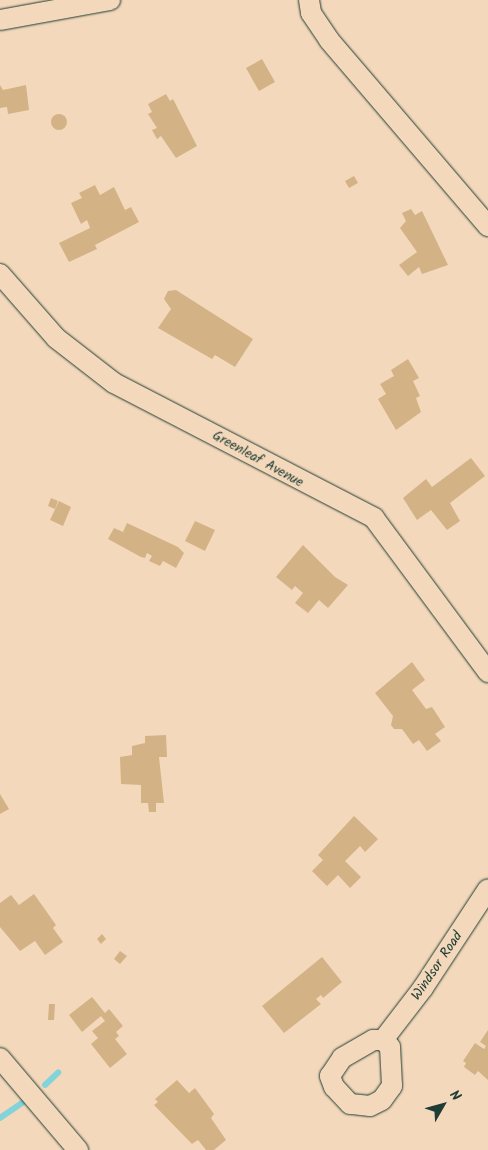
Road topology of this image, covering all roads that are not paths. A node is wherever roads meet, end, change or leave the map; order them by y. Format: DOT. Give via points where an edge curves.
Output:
graph roads {
  1 [pos="110,0"];
  2 [pos="309,0"];
  3 [pos="0,20"];
  4 [pos="488,226"];
  5 [pos="0,274"];
  6 [pos="488,672"];
  7 [pos="488,890"];
  8 [pos="384,1040"];
  9 [pos="0,1058"];
  10 [pos="78,1150"];
  1 -- 3 [label="street"];
  2 -- 4 [label="street" via="311,13 329,40"];
  5 -- 6 [label="street, Greenleaf Avenue" via="56,338 114,383 374,518"];
  7 -- 8 [label="street, Windsor Road"];
  9 -- 10 [label="street"];
}
